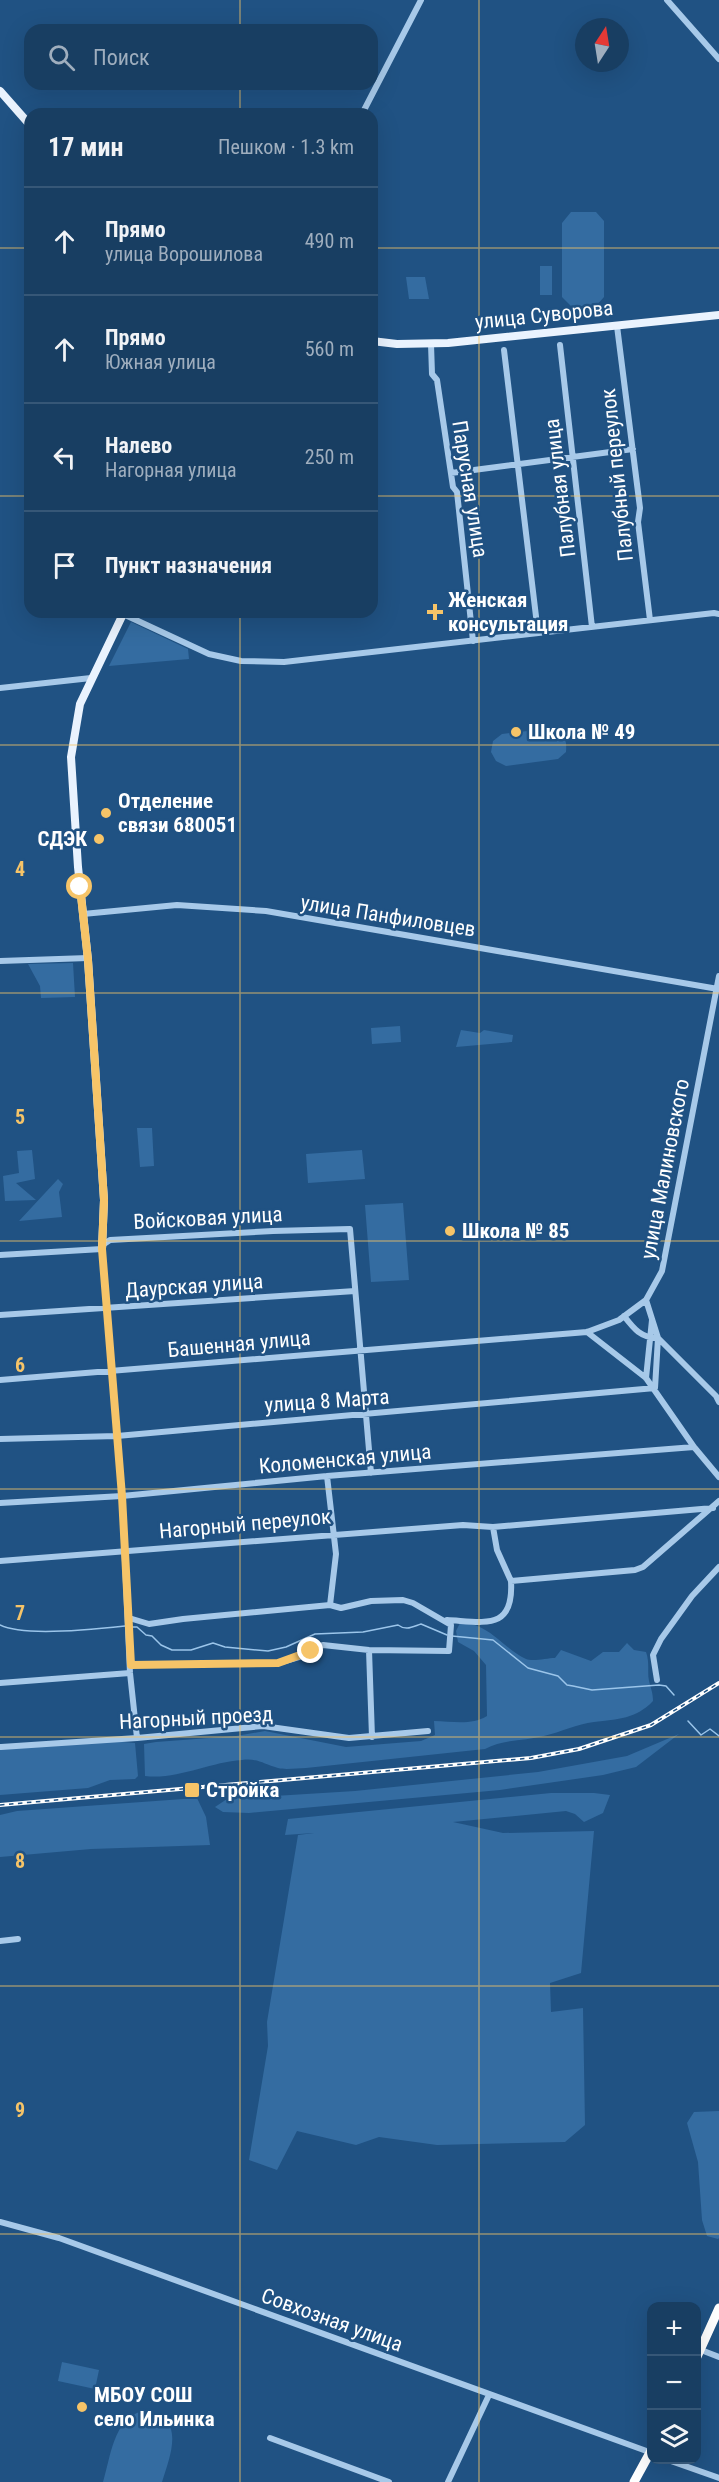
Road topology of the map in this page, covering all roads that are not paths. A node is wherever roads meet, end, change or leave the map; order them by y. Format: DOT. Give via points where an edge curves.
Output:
graph roads {
  1 [pos="421,0"];
  2 [pos="667,0"];
  3 [pos="719,59"];
  4 [pos="378,83"];
  5 [pos="374,90"];
  6 [pos="0,91"];
  7 [pos="365,108"];
  8 [pos="24,118"];
  9 [pos="719,315"];
  10 [pos="617,326"];
  11 [pos="378,341"];
  12 [pos="431,344"];
  13 [pos="560,345"];
  14 [pos="504,350"];
  15 [pos="633,449"];
  16 [pos="573,457"];
  17 [pos="517,464"];
  18 [pos="451,473"];
  19 [pos="719,614"];
  20 [pos="121,618"];
  21 [pos="134,618"];
  22 [pos="650,620"];
  23 [pos="592,627"];
  24 [pos="538,633"];
  25 [pos="473,641"];
  26 [pos="91,678"];
  27 [pos="0,688"];
  28 [pos="82,914"];
  29 [pos="88,958"];
  30 [pos="0,961"];
  31 [pos="719,976"];
  32 [pos="718,989"];
  33 [pos="102,1249"];
  34 [pos="0,1255"];
  35 [pos="355,1291"];
  36 [pos="646,1300"];
  37 [pos="107,1309"];
  38 [pos="0,1316"];
  39 [pos="624,1316"];
  40 [pos="652,1320"];
  41 [pos="587,1332"];
  42 [pos="649,1338"];
  43 [pos="658,1338"];
  44 [pos="481,1340"];
  45 [pos="362,1349"];
  46 [pos="112,1371"];
  47 [pos="646,1378"];
  48 [pos="0,1380"];
  49 [pos="655,1388"];
  50 [pos="719,1402"];
  51 [pos="367,1415"];
  52 [pos="117,1436"];
  53 [pos="0,1439"];
  54 [pos="694,1447"];
  55 [pos="370,1473"];
  56 [pos="327,1476"];
  57 [pos="719,1478"];
  58 [pos="122,1496"];
  59 [pos="719,1501"];
  60 [pos="0,1503"];
  61 [pos="713,1508"];
  62 [pos="493,1527"];
  63 [pos="333,1534"];
  64 [pos="126,1551"];
  65 [pos="0,1561"];
  66 [pos="719,1567"];
  67 [pos="511,1581"];
  68 [pos="330,1605"];
  69 [pos="129,1618"];
  70 [pos="447,1620"];
  71 [pos="369,1650"];
  72 [pos="131,1665"];
  73 [pos="130,1673"];
  74 [pos="657,1680"];
  75 [pos="0,1683"];
  76 [pos="428,1731"];
  77 [pos="372,1737"];
  78 [pos="136,1738"];
  79 [pos="1,1747"];
  80 [pos="18,1939"];
  81 [pos="0,1941"];
  82 [pos="0,2222"];
  83 [pos="719,2308"];
  84 [pos="701,2350"];
  85 [pos="719,2357"];
  86 [pos="489,2395"];
  87 [pos="270,2438"];
  88 [pos="647,2451"];
  89 [pos="647,2459"];
  90 [pos="679,2464"];
  91 [pos="719,2478"];
  92 [pos="389,2482"];
  93 [pos="448,2482"];
  94 [pos="634,2482"];
  1 -- 4 [label="street"];
  2 -- 3 [label="street"];
  5 -- 7 [label="street"];
  6 -- 8 [label="main road"];
  9 -- 10 [label="main road, улица Суворова"];
  10 -- 12 [label="main road, улица Суворова"];
  10 -- 15 [label="street, Палубный переулок"];
  11 -- 12 [label="main road, улица Суворова"];
  12 -- 18 [label="street, Парусная улица" via="432,374"];
  13 -- 16 [label="street, Палубная улица"];
  14 -- 17 [label="street"];
  15 -- 16 [label="street"];
  15 -- 22 [label="street, Палубный переулок"];
  16 -- 17 [label="street"];
  16 -- 23 [label="street, Палубная улица"];
  17 -- 18 [label="street"];
  17 -- 24 [label="street"];
  18 -- 25 [label="street, Парусная улица" via="457,492"];
  19 -- 22 [label="street"];
  20 -- 26 [label="main road"];
  21 -- 25 [label="street" via="209,654 241,661 284,662"];
  22 -- 23 [label="street"];
  23 -- 24 [label="street"];
  24 -- 25 [label="street"];
  26 -- 27 [label="street"];
  26 -- 28 [label="main road" via="80,704 70,757"];
  28 -- 29 [label="main road"];
  28 -- 32 [label="street, улица Панфиловцев" via="177,905 266,911"];
  29 -- 30 [label="street"];
  29 -- 33 [label="main road" via="104,1200"];
  31 -- 32 [label="street, улица Малиновского"];
  32 -- 36 [label="street, улица Малиновского" via="666,1257"];
  33 -- 34 [label="street, Войсковая улица"];
  33 -- 35 [label="street, Войсковая улица" via="110,1240 350,1229"];
  33 -- 37 [label="street"];
  35 -- 37 [label="street, Даурская улица"];
  35 -- 45 [label="street"];
  36 -- 39 [label="street, улица Малиновского"];
  36 -- 40 [label="street"];
  37 -- 38 [label="street, Даурская улица"];
  37 -- 46 [label="street"];
  39 -- 41 [label="street, улица Малиновского"];
  39 -- 42 [label="street" via="637,1332"];
  40 -- 42 [label="street"];
  40 -- 43 [label="street"];
  41 -- 44 [label="street, улица Малиновского"];
  41 -- 47 [label="street"];
  42 -- 43 [label="street"];
  42 -- 47 [label="street"];
  43 -- 49 [label="street"];
  43 -- 50 [label="street"];
  44 -- 45 [label="street, Башенная улица"];
  45 -- 46 [label="street, Башенная улица"];
  45 -- 51 [label="street"];
  46 -- 48 [label="street, Башенная улица"];
  46 -- 52 [label="street"];
  47 -- 49 [label="street"];
  49 -- 51 [label="street, улица 8 Марта"];
  49 -- 54 [label="street"];
  51 -- 52 [label="street, улица 8 Марта"];
  51 -- 55 [label="street"];
  52 -- 53 [label="street, улица 8 Марта"];
  52 -- 58 [label="street"];
  54 -- 55 [label="street, Коломенская улица"];
  54 -- 57 [label="street"];
  55 -- 56 [label="street, Коломенская улица"];
  56 -- 58 [label="street, Коломенская улица"];
  56 -- 63 [label="street"];
  58 -- 60 [label="street, Коломенская улица"];
  58 -- 64 [label="street"];
  59 -- 61 [label="street"];
  61 -- 62 [label="street, Нагорный переулок"];
  61 -- 67 [label="street" via="639,1569"];
  62 -- 63 [label="street, Нагорный переулок" via="463,1525"];
  62 -- 67 [label="street" via="497,1550"];
  63 -- 64 [label="street, Нагорный переулок"];
  63 -- 68 [label="street" via="336,1554"];
  64 -- 65 [label="street, Нагорный переулок"];
  64 -- 69 [label="street"];
  66 -- 74 [label="street" via="661,1639 653,1655"];
  67 -- 70 [label="street" via="505,1616 493,1621"];
  68 -- 69 [label="street" via="149,1624"];
  68 -- 70 [label="street" via="341,1608 371,1601 403,1600"];
  69 -- 72 [label="street"];
  70 -- 71 [label="street" via="451,1625 449,1651"];
  71 -- 72 [label="street" via="323,1645 287,1661 265,1664"];
  71 -- 77 [label="street"];
  72 -- 73 [label="street"];
  73 -- 75 [label="street"];
  73 -- 78 [label="street"];
  76 -- 77 [label="street, Нагорный проезд"];
  77 -- 78 [label="street, Нагорный проезд" via="329,1737 263,1726"];
  78 -- 79 [label="street, Нагорный проезд"];
  80 -- 81 [label="street"];
  82 -- 86 [label="street, Совхозная улица" via="59,2238"];
  83 -- 84 [label="highway"];
  84 -- 85 [label="street"];
  86 -- 88 [label="street, Совхозная улица"];
  86 -- 93 [label="street"];
  87 -- 92 [label="street"];
  89 -- 94 [label="highway"];
  90 -- 91 [label="street"];
}
